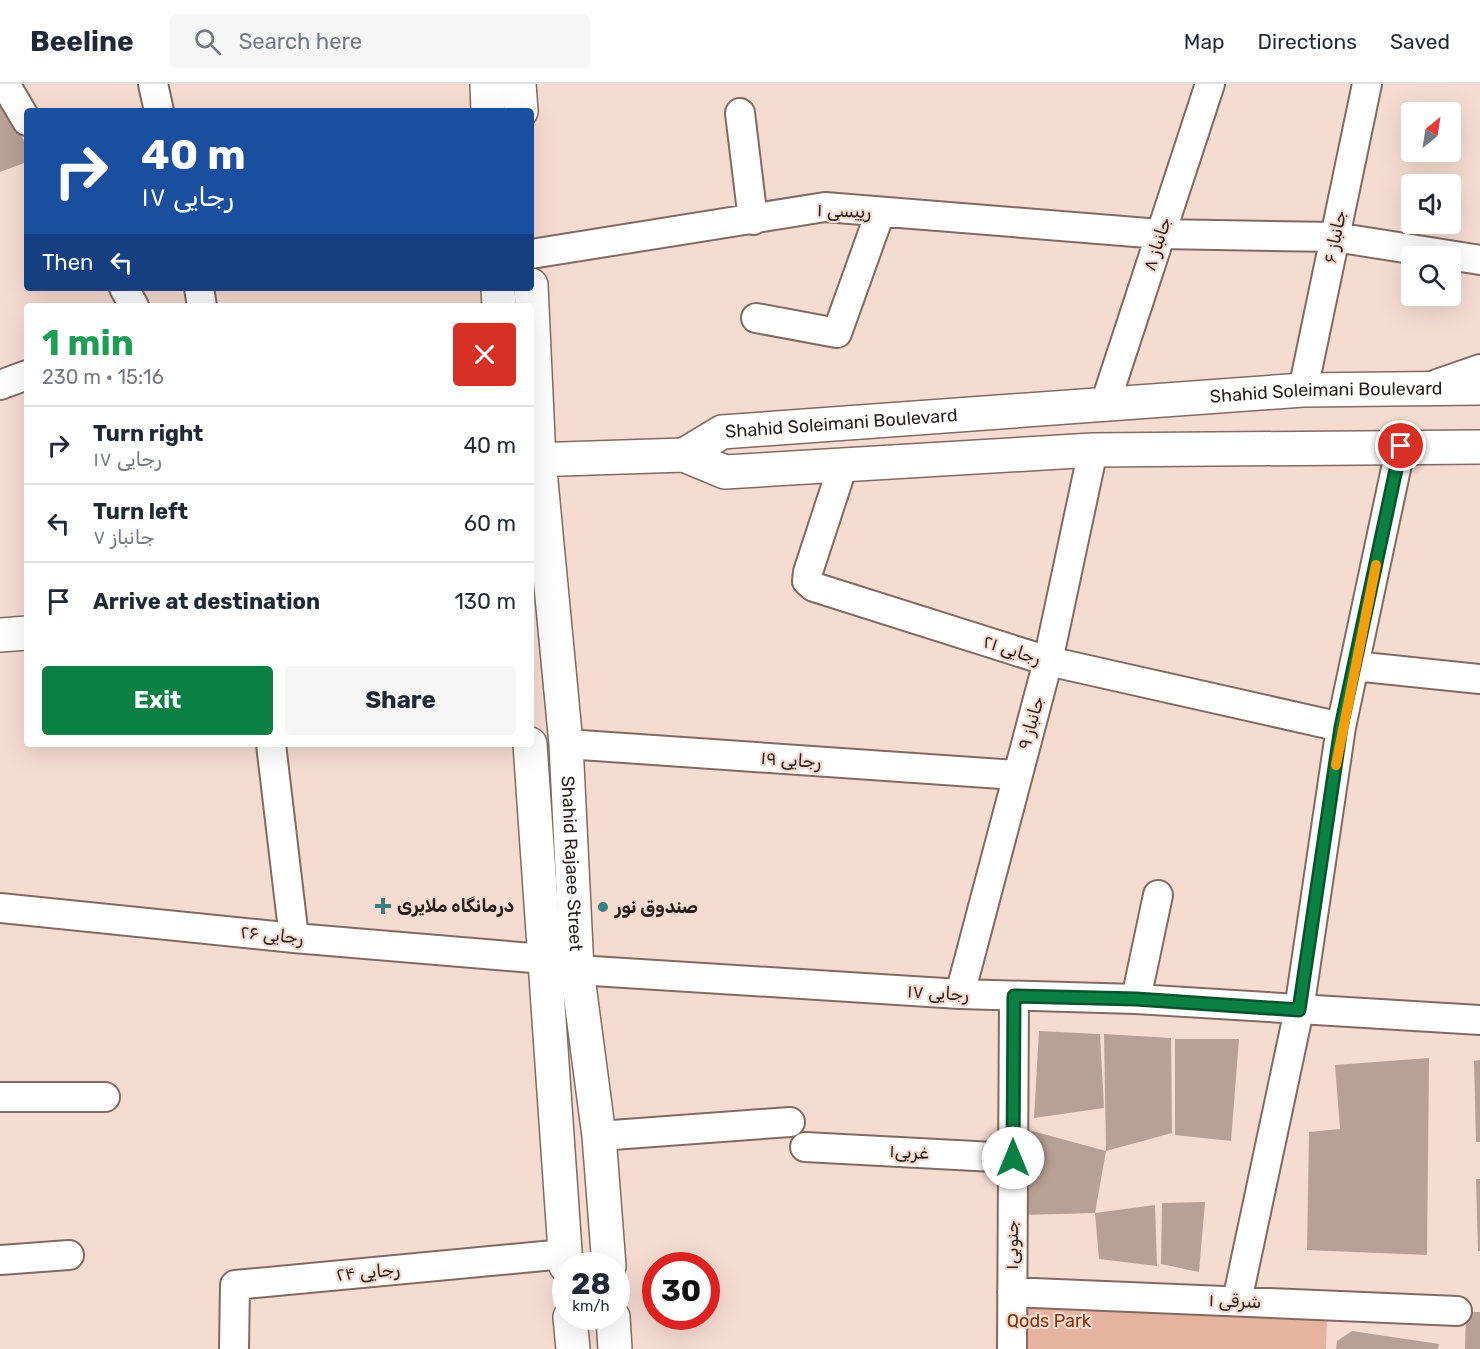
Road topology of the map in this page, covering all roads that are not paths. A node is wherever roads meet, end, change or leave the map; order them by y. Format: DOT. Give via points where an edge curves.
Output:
graph roads {
  1 [pos="5,84"];
  2 [pos="153,84"];
  3 [pos="487,84"];
  4 [pos="519,84"];
  5 [pos="1210,84"];
  6 [pos="1367,84"];
  7 [pos="158,108"];
  8 [pos="489,108"];
  9 [pos="521,108"];
  10 [pos="740,113"];
  11 [pos="24,116"];
  12 [pos="880,213"];
  13 [pos="753,220"];
  14 [pos="1160,234"];
  15 [pos="1335,237"];
  16 [pos="534,254"];
  17 [pos="1480,260"];
  18 [pos="756,318"];
  19 [pos="1480,369"];
  20 [pos="24,376"];
  21 [pos="0,385"];
  22 [pos="1480,388"];
  23 [pos="1424,389"];
  24 [pos="1303,390"];
  25 [pos="1105,404"];
  26 [pos="534,416"];
  27 [pos="1401,446"];
  28 [pos="1480,447"];
  29 [pos="1093,450"];
  30 [pos="684,454"];
  31 [pos="535,460"];
  32 [pos="843,465"];
  33 [pos="24,633"];
  34 [pos="0,635"];
  35 [pos="1048,661"];
  36 [pos="1354,666"];
  37 [pos="1480,679"];
  38 [pos="1341,727"];
  39 [pos="566,744"];
  40 [pos="272,747"];
  41 [pos="530,747"];
  42 [pos="1016,776"];
  43 [pos="1158,895"];
  44 [pos="0,908"];
  45 [pos="294,938"];
  46 [pos="544,959"];
  47 [pos="577,970"];
  48 [pos="960,994"];
  49 [pos="1014,996"];
  50 [pos="1136,999"];
  51 [pos="1299,1010"];
  52 [pos="1480,1020"];
  53 [pos="0,1097"];
  54 [pos="105,1097"];
  55 [pos="790,1122"];
  56 [pos="599,1136"];
  57 [pos="805,1147"];
  58 [pos="1013,1158"];
  59 [pos="565,1252"];
  60 [pos="608,1252"];
  61 [pos="69,1255"];
  62 [pos="0,1260"];
  63 [pos="552,1261"];
  64 [pos="1012,1292"];
  65 [pos="1237,1302"];
  66 [pos="1457,1311"];
  67 [pos="571,1330"];
  68 [pos="614,1330"];
  69 [pos="234,1349"];
  70 [pos="573,1349"];
  71 [pos="615,1349"];
  72 [pos="1012,1349"];
  1 -- 11 [label="street"];
  2 -- 7 [label="street"];
  3 -- 8 [label="main road"];
  4 -- 9 [label="main road"];
  5 -- 14 [label="street, جانباز ۸"];
  6 -- 15 [label="street, جانباز ۶"];
  10 -- 13 [label="street"];
  12 -- 13 [label="street, رییسی ۱" via="825,207"];
  12 -- 14 [label="street, رییسی ۱"];
  12 -- 18 [label="street" via="837,333"];
  13 -- 16 [label="street, رییسی ۱"];
  14 -- 15 [label="street, رییسی ۱"];
  14 -- 25 [label="street, جانباز ۸"];
  15 -- 17 [label="street, رییسی ۱"];
  15 -- 24 [label="street, جانباز ۶"];
  19 -- 23 [label="street"];
  20 -- 21 [label="street"];
  22 -- 23 [label="main road, Shahid Soleimani Boulevard"];
  23 -- 24 [label="main road, Shahid Soleimani Boulevard"];
  24 -- 25 [label="main road, Shahid Soleimani Boulevard"];
  25 -- 30 [label="main road, Shahid Soleimani Boulevard" via="722,432"];
  26 -- 31 [label="main road, Shahid Rajaee Street"];
  27 -- 28 [label="main road, Shahid Soleimani Boulevard"];
  27 -- 29 [label="main road, Shahid Soleimani Boulevard"];
  27 -- 36 [label="street"];
  29 -- 32 [label="main road, Shahid Soleimani Boulevard"];
  29 -- 35 [label="street, جانباز ۹"];
  30 -- 31 [label="main road"];
  30 -- 32 [label="main road, Shahid Soleimani Boulevard" via="725,472"];
  31 -- 39 [label="main road, Shahid Rajaee Street"];
  32 -- 35 [label="street, رجایی ۲۱" via="807,581 814,587"];
  33 -- 34 [label="main road"];
  35 -- 38 [label="street, رجایی ۲۱"];
  35 -- 42 [label="street, جانباز ۹"];
  36 -- 37 [label="street"];
  36 -- 38 [label="street"];
  38 -- 51 [label="street"];
  39 -- 42 [label="street, رجایی ۱۹"];
  39 -- 47 [label="main road, Shahid Rajaee Street"];
  40 -- 45 [label="street"];
  41 -- 46 [label="main road, Shahid Rajaee Street"];
  42 -- 48 [label="street, جانباز ۹"];
  43 -- 50 [label="street"];
  44 -- 45 [label="street, رجایی ۲۶"];
  45 -- 46 [label="street, رجایی ۲۶"];
  46 -- 59 [label="main road, Shahid Rajaee Street"];
  47 -- 48 [label="street, رجایی ۱۷"];
  47 -- 56 [label="main road, Shahid Rajaee Street"];
  48 -- 49 [label="street, رجایی ۱۷"];
  49 -- 50 [label="street, رجایی ۱۷"];
  49 -- 58 [label="street, جنوبی۱"];
  50 -- 51 [label="street, رجایی ۱۷"];
  51 -- 52 [label="street, رجایی ۱۷"];
  51 -- 65 [label="street"];
  53 -- 54 [label="street"];
  55 -- 56 [label="street"];
  56 -- 60 [label="main road, Shahid Rajaee Street"];
  57 -- 58 [label="street, غربی۱"];
  58 -- 64 [label="street, جنوبی۱"];
  61 -- 62 [label="street"];
  63 -- 69 [label="street, رجایی ۲۴" via="235,1285"];
  64 -- 65 [label="street, شرقی ۱"];
  64 -- 72 [label="street, جنوبی۱"];
  65 -- 66 [label="street, شرقی ۱"];
  67 -- 70 [label="main road"];
  68 -- 71 [label="main road"];
}
